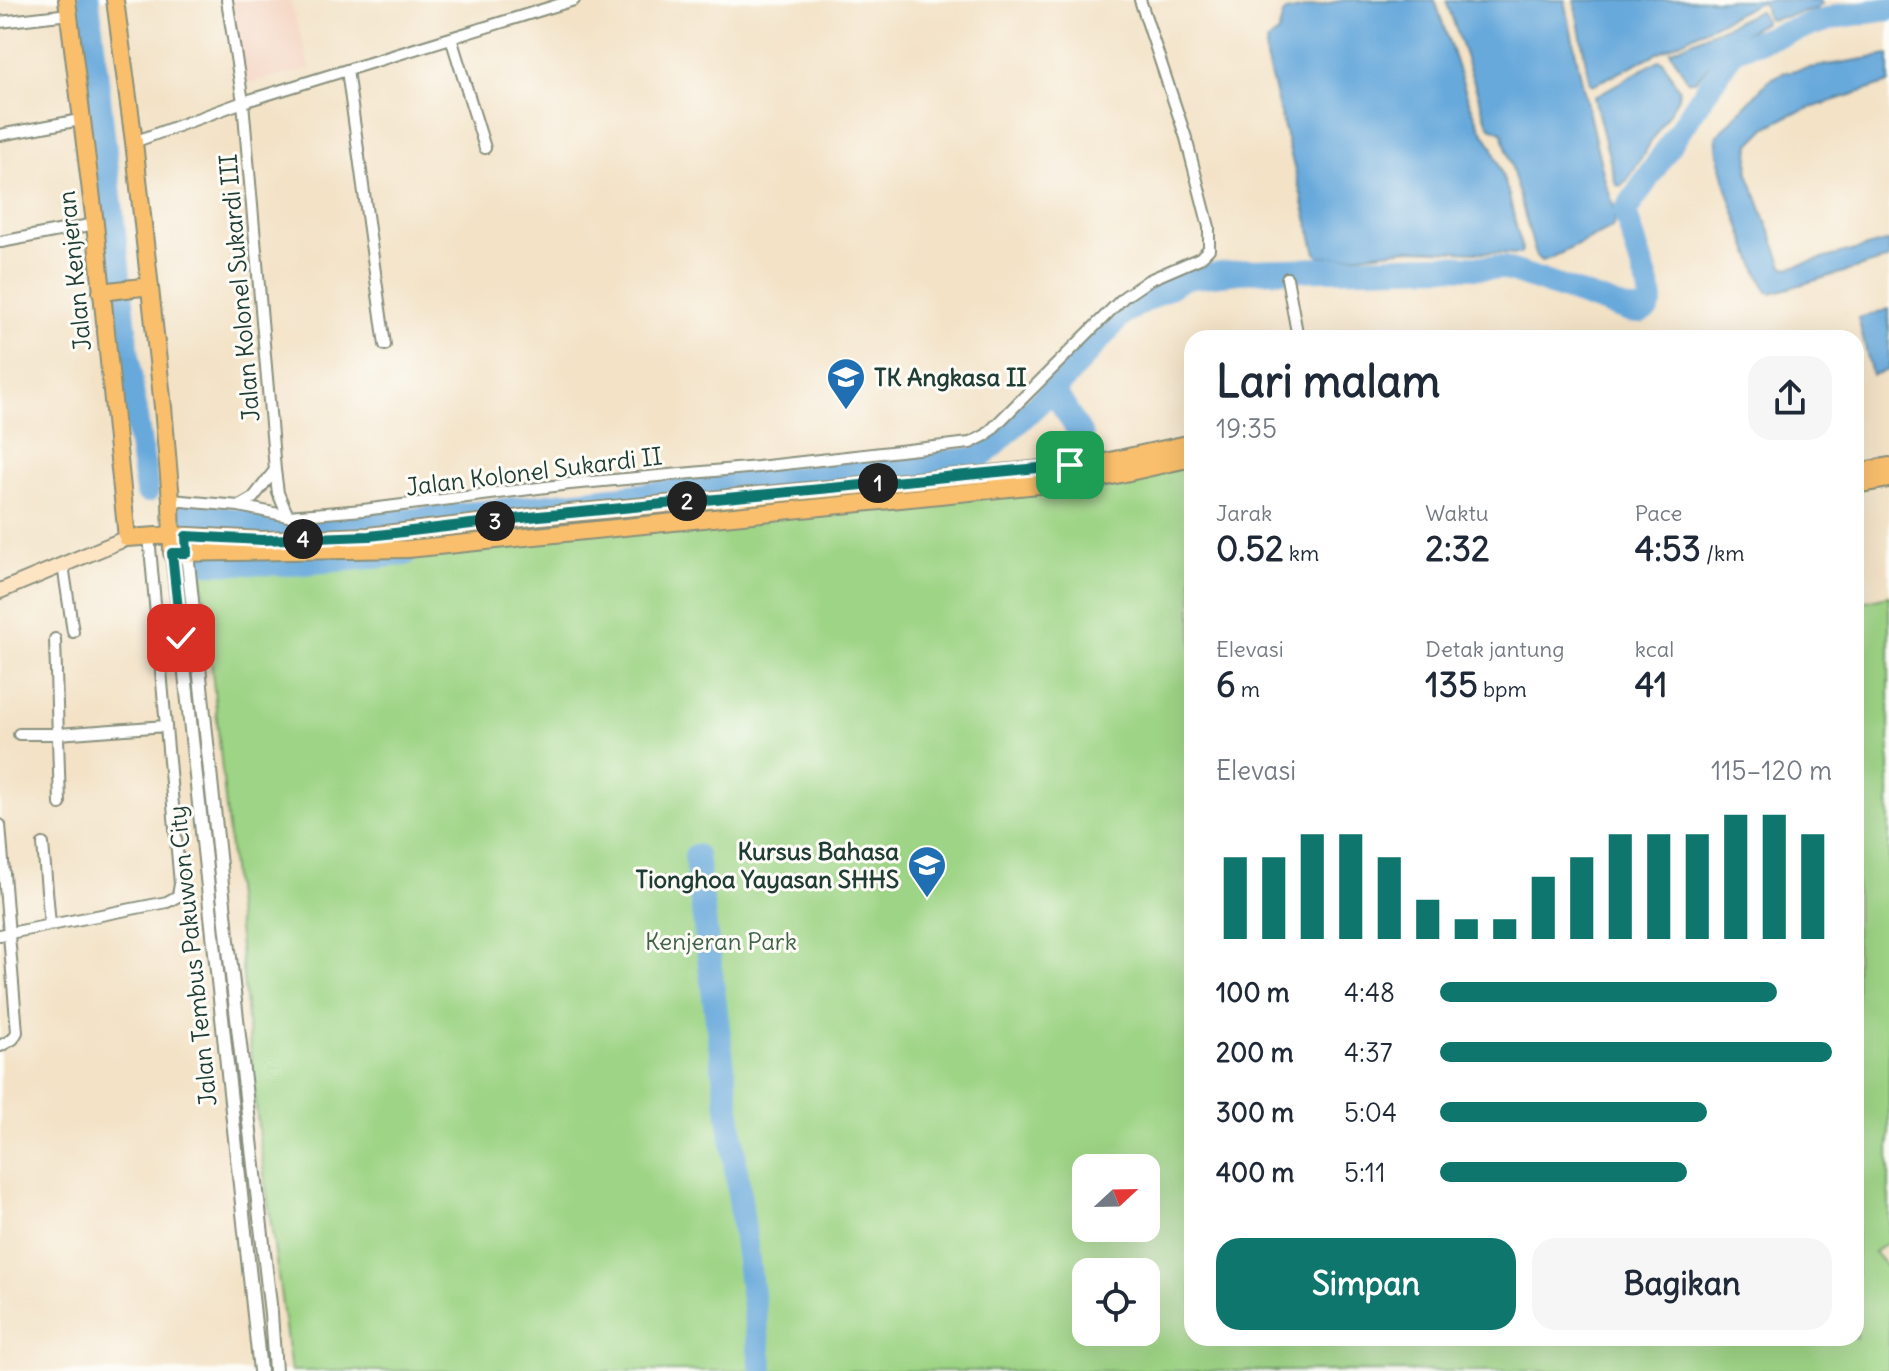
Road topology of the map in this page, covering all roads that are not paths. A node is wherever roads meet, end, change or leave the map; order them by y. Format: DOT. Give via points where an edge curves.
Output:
graph roads {
  1 [pos="115,0"];
  2 [pos="227,0"];
  3 [pos="574,0"];
  4 [pos="1140,0"];
  5 [pos="68,7"];
  6 [pos="0,22"];
  7 [pos="451,38"];
  8 [pos="347,70"];
  9 [pos="243,102"];
  10 [pos="80,120"];
  11 [pos="0,135"];
  12 [pos="134,142"];
  13 [pos="485,148"];
  14 [pos="95,224"];
  15 [pos="1,242"];
  16 [pos="1287,278"];
  17 [pos="148,286"];
  18 [pos="102,292"];
  19 [pos="1297,330"];
  20 [pos="385,345"];
  21 [pos="1184,445"];
  22 [pos="1184,459"];
  23 [pos="1889,466"];
  24 [pos="275,470"];
  25 [pos="1864,471"];
  26 [pos="1097,472"];
  27 [pos="1042,476"];
  28 [pos="1889,479"];
  29 [pos="1864,484"];
  30 [pos="171,500"];
  31 [pos="239,506"];
  32 [pos="288,516"];
  33 [pos="539,516"];
  34 [pos="149,536"];
  35 [pos="542,536"];
  36 [pos="127,538"];
  37 [pos="179,544"];
  38 [pos="63,565"];
  39 [pos="0,591"];
  40 [pos="73,632"];
  41 [pos="55,639"];
  42 [pos="166,726"];
  43 [pos="19,734"];
  44 [pos="58,734"];
  45 [pos="60,804"];
  46 [pos="0,825"];
  47 [pos="43,844"];
  48 [pos="50,925"];
  49 [pos="5,934"];
  50 [pos="0,1046"];
  51 [pos="260,1371"];
  52 [pos="275,1371"];
  1 -- 12 [label="main road"];
  2 -- 9 [label="street, Jalan Kolonel Sukardi III"];
  3 -- 7 [label="street"];
  4 -- 32 [label="street, Jalan Kolonel Sukardi II" via="1186,138 1209,227 1209,249 1124,297 986,435 970,443"];
  5 -- 6 [label="street"];
  5 -- 10 [label="main road, Jalan Kenjeran"];
  7 -- 8 [label="street"];
  7 -- 13 [label="street"];
  8 -- 9 [label="street"];
  8 -- 20 [label="street"];
  9 -- 12 [label="street"];
  9 -- 24 [label="street, Jalan Kolonel Sukardi III"];
  10 -- 11 [label="street"];
  10 -- 14 [label="main road, Jalan Kenjeran"];
  12 -- 17 [label="main road"];
  14 -- 15 [label="street"];
  14 -- 18 [label="main road, Jalan Kenjeran"];
  16 -- 19 [label="street"];
  17 -- 18 [label="main road"];
  17 -- 30 [label="main road"];
  18 -- 36 [label="main road, Jalan Kenjeran"];
  21 -- 26 [label="main road"];
  22 -- 26 [label="main road"];
  23 -- 25 [label="main road"];
  24 -- 31 [label="street" via="253,498"];
  24 -- 32 [label="street, Jalan Kolonel Sukardi III"];
  26 -- 27 [label="main road"];
  27 -- 33 [label="main road"];
  27 -- 35 [label="main road"];
  28 -- 29 [label="main road"];
  30 -- 31 [label="street, Jalan Kolonel Sukardi II"];
  30 -- 37 [label="main road"];
  31 -- 32 [label="street, Jalan Kolonel Sukardi II"];
  33 -- 35 [label="main road"];
  33 -- 37 [label="main road" via="369,536"];
  34 -- 36 [label="main road"];
  34 -- 37 [label="main road"];
  34 -- 42 [label="street"];
  35 -- 37 [label="main road" via="408,549"];
  36 -- 38 [label="main road"];
  37 -- 51 [label="street, Jalan Tembus Pakuwon City"];
  37 -- 52 [label="street, Jalan Tembus Pakuwon City"];
  38 -- 39 [label="main road"];
  38 -- 40 [label="street"];
  41 -- 44 [label="street"];
  42 -- 44 [label="street"];
  42 -- 48 [label="street" via="178,896"];
  43 -- 44 [label="street"];
  44 -- 45 [label="street"];
  46 -- 49 [label="street"];
  47 -- 48 [label="street"];
  48 -- 49 [label="street"];
  49 -- 50 [label="street" via="17,1032"];
}
